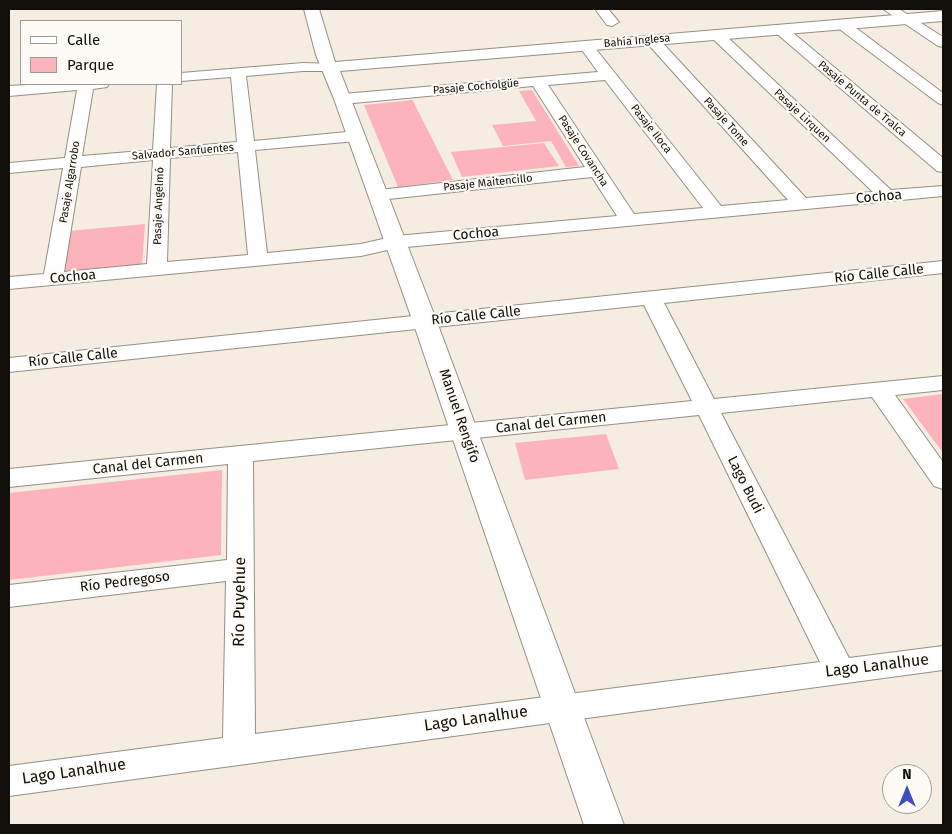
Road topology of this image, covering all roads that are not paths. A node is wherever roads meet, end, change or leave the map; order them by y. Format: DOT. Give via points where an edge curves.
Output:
graph roads {
  1 [pos="311,9"];
  2 [pos="601,9"];
  3 [pos="890,9"];
  4 [pos="943,16"];
  5 [pos="906,20"];
  6 [pos="612,22"];
  7 [pos="844,25"];
  8 [pos="781,30"];
  9 [pos="717,35"];
  10 [pos="652,40"];
  11 [pos="943,43"];
  12 [pos="586,46"];
  13 [pos="330,67"];
  14 [pos="238,73"];
  15 [pos="609,75"];
  16 [pos="182,77"];
  17 [pos="538,82"];
  18 [pos="86,85"];
  19 [pos="164,85"];
  20 [pos="9,91"];
  21 [pos="343,99"];
  22 [pos="943,100"];
  23 [pos="357,136"];
  24 [pos="246,146"];
  25 [pos="161,154"];
  26 [pos="73,162"];
  27 [pos="943,167"];
  28 [pos="9,168"];
  29 [pos="596,171"];
  30 [pos="943,191"];
  31 [pos="379,195"];
  32 [pos="887,196"];
  33 [pos="801,204"];
  34 [pos="716,212"];
  35 [pos="629,220"];
  36 [pos="396,242"];
  37 [pos="258,259"];
  38 [pos="943,267"];
  39 [pos="157,269"];
  40 [pos="53,279"];
  41 [pos="9,283"];
  42 [pos="651,298"];
  43 [pos="426,322"];
  44 [pos="10,368"];
  45 [pos="943,383"];
  46 [pos="879,390"];
  47 [pos="706,407"];
  48 [pos="465,432"];
  49 [pos="241,455"];
  50 [pos="9,478"];
  51 [pos="943,479"];
  52 [pos="240,569"];
  53 [pos="9,596"];
  54 [pos="943,658"];
  55 [pos="840,671"];
  56 [pos="561,707"];
  57 [pos="239,750"];
  58 [pos="9,781"];
  59 [pos="604,825"];
  1 -- 13 [label="street, Manuel Rengifo"];
  2 -- 6 [label="street"];
  3 -- 5 [label="street"];
  4 -- 5 [label="street, Bahía Inglesa"];
  5 -- 7 [label="street, Bahía Inglesa"];
  5 -- 11 [label="street"];
  7 -- 8 [label="street, Bahía Inglesa"];
  7 -- 22 [label="street"];
  8 -- 9 [label="street, Bahía Inglesa"];
  8 -- 27 [label="street, Pasaje Punta de Tralca"];
  9 -- 10 [label="street, Bahía Inglesa"];
  9 -- 32 [label="street, Pasaje Lirquen"];
  10 -- 12 [label="street, Bahía Inglesa"];
  10 -- 33 [label="street, Pasaje Tome"];
  12 -- 13 [label="street, Bahía Inglesa"];
  12 -- 15 [label="street, Pasaje Iloca"];
  13 -- 14 [label="street"];
  13 -- 21 [label="street, Manuel Rengifo"];
  14 -- 16 [label="street"];
  14 -- 24 [label="street"];
  15 -- 17 [label="street, Pasaje Cocholgüe"];
  15 -- 34 [label="street, Pasaje Iloca"];
  17 -- 21 [label="street, Pasaje Cocholgüe"];
  17 -- 29 [label="street, Pasaje Covancha"];
  18 -- 20 [label="street"];
  18 -- 26 [label="street, Pasaje Algarrobo"];
  19 -- 25 [label="street, Pasaje Angelmó"];
  21 -- 23 [label="street, Manuel Rengifo"];
  23 -- 24 [label="street, Salvador Sanfuentes"];
  23 -- 31 [label="street, Manuel Rengifo"];
  24 -- 25 [label="street, Salvador Sanfuentes"];
  24 -- 37 [label="street"];
  25 -- 26 [label="street, Salvador Sanfuentes"];
  25 -- 39 [label="street, Pasaje Angelmó"];
  26 -- 28 [label="street, Salvador Sanfuentes"];
  26 -- 40 [label="street, Pasaje Algarrobo"];
  29 -- 31 [label="street, Pasaje Maitencillo"];
  29 -- 35 [label="street, Pasaje Covancha"];
  30 -- 32 [label="street, Cochoa"];
  31 -- 36 [label="street, Manuel Rengifo"];
  32 -- 33 [label="street, Cochoa"];
  33 -- 34 [label="street, Cochoa"];
  34 -- 35 [label="street, Cochoa"];
  35 -- 36 [label="street, Cochoa"];
  36 -- 37 [label="street, Cochoa" via="360,250"];
  36 -- 43 [label="street, Manuel Rengifo"];
  37 -- 39 [label="street, Cochoa"];
  38 -- 42 [label="street, Río Calle Calle"];
  39 -- 40 [label="street, Cochoa"];
  40 -- 41 [label="street, Cochoa"];
  42 -- 43 [label="street, Río Calle Calle"];
  42 -- 47 [label="street, Lago Budi"];
  43 -- 44 [label="street, Río Calle Calle"];
  43 -- 48 [label="street, Manuel Rengifo"];
  45 -- 46 [label="street, Canal del Carmen"];
  46 -- 47 [label="street, Canal del Carmen"];
  46 -- 51 [label="street"];
  47 -- 48 [label="street, Canal del Carmen"];
  47 -- 55 [label="street, Lago Budi"];
  48 -- 49 [label="street, Canal del Carmen"];
  48 -- 56 [label="street, Manuel Rengifo"];
  49 -- 50 [label="street, Canal del Carmen"];
  49 -- 52 [label="street, Río Puyehue"];
  52 -- 53 [label="street, Río Pedregoso"];
  52 -- 57 [label="street, Río Puyehue"];
  54 -- 55 [label="street, Lago Lanalhue"];
  55 -- 56 [label="street, Lago Lanalhue"];
  56 -- 57 [label="street, Lago Lanalhue"];
  56 -- 59 [label="street, Manuel Rengifo"];
  57 -- 58 [label="street, Lago Lanalhue"];
}
